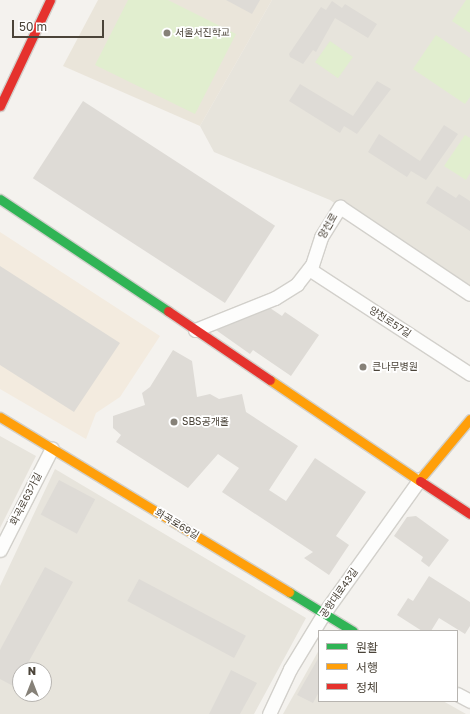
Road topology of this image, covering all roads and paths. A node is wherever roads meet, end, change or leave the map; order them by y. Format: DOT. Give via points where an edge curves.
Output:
graph roads {
  1 [pos="50,0"];
  2 [pos="0,106"];
  3 [pos="0,199"];
  4 [pos="309,269"];
  5 [pos="470,294"];
  6 [pos="195,330"];
  7 [pos="470,374"];
  8 [pos="0,417"];
  9 [pos="470,419"];
  10 [pos="52,448"];
  11 [pos="420,479"];
  12 [pos="470,514"];
  13 [pos="0,550"];
  14 [pos="324,614"];
  15 [pos="351,630"];
  16 [pos="458,695"];
  17 [pos="470,701"];
  18 [pos="269,714"];
  1 -- 2 [label="street"];
  3 -- 6 [label="street"];
  4 -- 5 [label="street, 양천로" via="321,237 340,207"];
  4 -- 6 [label="street, 양천로" via="297,284 276,298"];
  4 -- 7 [label="street, 양천로57길"];
  6 -- 11 [label="street"];
  8 -- 10 [label="street, 화곡로69길"];
  9 -- 11 [label="street"];
  10 -- 13 [label="street, 화곡로63가길"];
  10 -- 14 [label="street, 화곡로69길"];
  11 -- 12 [label="street"];
  11 -- 14 [label="street, 공항대로43길"];
  14 -- 15 [label="street, 화곡로69길"];
  14 -- 18 [label="street, 공항대로43길" via="290,669"];
  16 -- 17 [label="street"];
}
